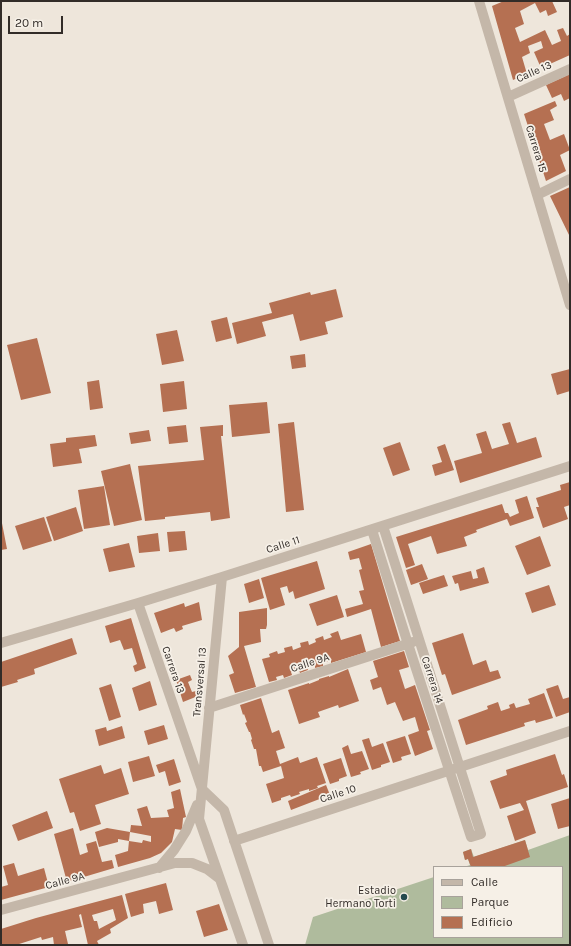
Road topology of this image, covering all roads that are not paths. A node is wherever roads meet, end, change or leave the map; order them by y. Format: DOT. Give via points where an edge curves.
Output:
graph roads {
  1 [pos="479,1"];
  2 [pos="570,69"];
  3 [pos="508,97"];
  4 [pos="570,179"];
  5 [pos="537,195"];
  6 [pos="568,291"];
  7 [pos="570,304"];
  8 [pos="570,466"];
  9 [pos="383,526"];
  10 [pos="372,530"];
  11 [pos="222,577"];
  12 [pos="138,603"];
  13 [pos="419,640"];
  14 [pos="1,643"];
  15 [pos="408,644"];
  16 [pos="209,708"];
  17 [pos="570,731"];
  18 [pos="454,768"];
  19 [pos="202,789"];
  20 [pos="471,837"];
  21 [pos="234,841"];
  22 [pos="159,868"];
  23 [pos="220,879"];
  24 [pos="1,910"];
  25 [pos="243,945"];
  26 [pos="270,945"];
  1 -- 3 [label="street, Carrera 15"];
  2 -- 3 [label="street, Calle 13"];
  3 -- 5 [label="street, Carrera 15"];
  4 -- 5 [label="street"];
  5 -- 6 [label="street, Carrera 15"];
  6 -- 7 [label="street, Carrera 15"];
  8 -- 9 [label="street, Calle 11"];
  9 -- 10 [label="street, Calle 11"];
  9 -- 13 [label="street"];
  10 -- 11 [label="street, Calle 11"];
  10 -- 15 [label="street, Carrera 14"];
  11 -- 12 [label="street, Calle 11"];
  11 -- 16 [label="street, Transversal 13"];
  12 -- 14 [label="street, Calle 11"];
  12 -- 19 [label="street, Carrera 13"];
  13 -- 15 [label="street, Calle 9A"];
  13 -- 18 [label="street"];
  15 -- 16 [label="street, Calle 9A"];
  15 -- 18 [label="street, Carrera 14"];
  16 -- 19 [label="street, Transversal 13"];
  17 -- 18 [label="street"];
  18 -- 20 [label="street, Carrera 14"];
  18 -- 21 [label="street, Calle 10"];
  19 -- 21 [label="street, Carrera 13" via="224,810"];
  19 -- 22 [label="street" via="186,831"];
  19 -- 23 [label="street, Carrera 13" via="199,819"];
  21 -- 26 [label="street, Carrera 13"];
  22 -- 23 [label="street, Calle 9A" via="175,863 192,863 207,869"];
  22 -- 24 [label="street, Calle 9A"];
  23 -- 25 [label="street, Carrera 13"];
}
